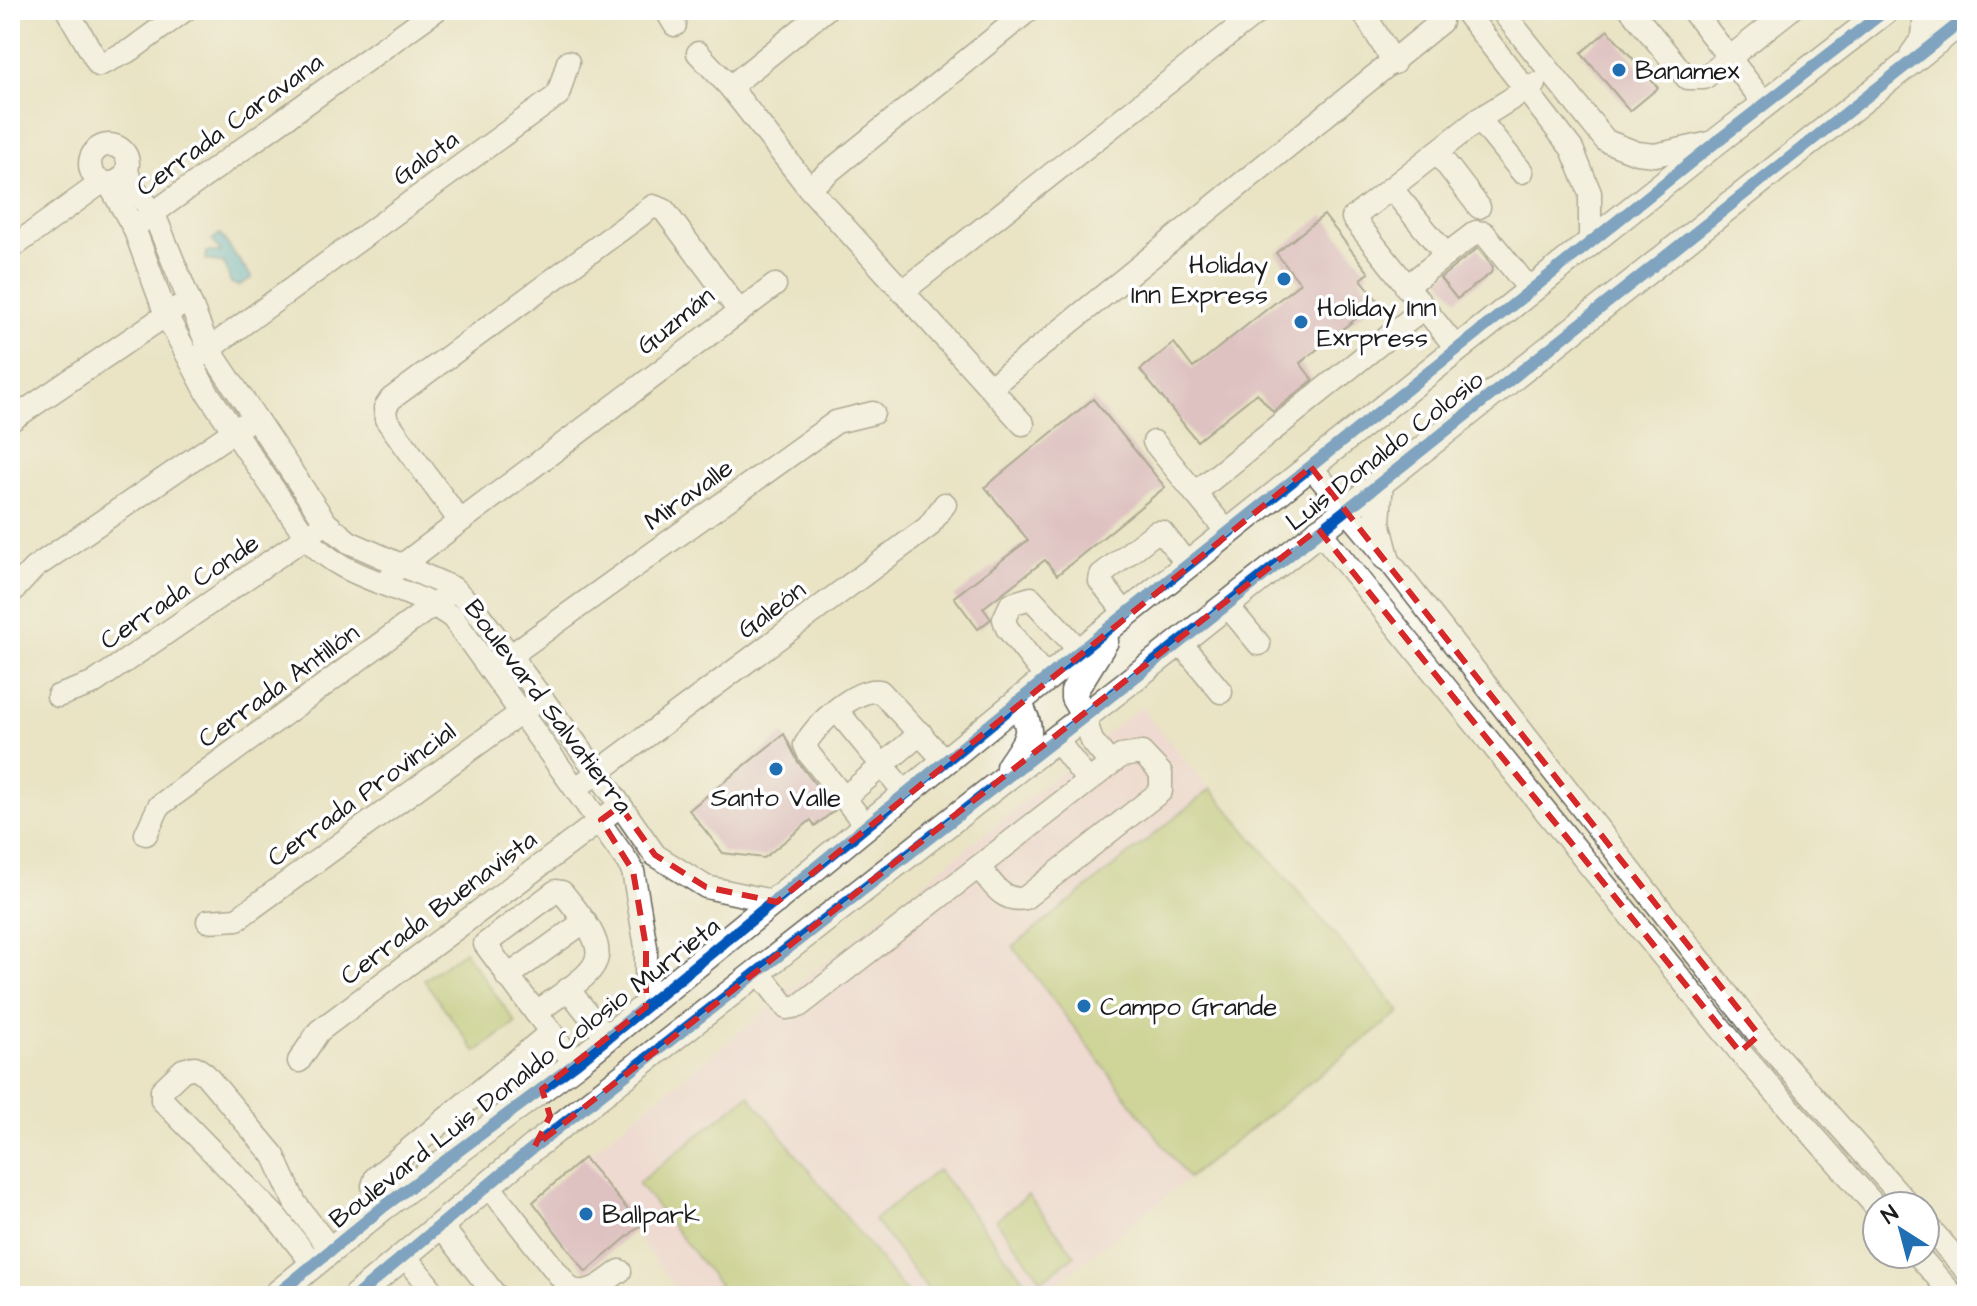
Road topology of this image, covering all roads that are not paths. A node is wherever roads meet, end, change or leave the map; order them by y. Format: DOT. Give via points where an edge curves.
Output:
graph roads {
  1 [pos="67,10"];
  2 [pos="185,10"];
  3 [pos="436,10"];
  4 [pos="825,10"];
  5 [pos="1029,10"];
  6 [pos="1260,10"];
  7 [pos="1362,10"];
  8 [pos="1464,10"];
  9 [pos="1501,10"];
  10 [pos="1631,10"];
  11 [pos="1692,10"];
  12 [pos="1790,10"];
  13 [pos="1886,10"];
  14 [pos="1927,10"];
  15 [pos="1967,17"];
  16 [pos="1441,22"];
  17 [pos="698,53"];
  18 [pos="1730,58"];
  19 [pos="568,62"];
  20 [pos="1394,63"];
  21 [pos="1901,70"];
  22 [pos="1548,73"];
  23 [pos="730,87"];
  24 [pos="1526,92"];
  25 [pos="1765,104"];
  26 [pos="1479,119"];
  27 [pos="1716,142"];
  28 [pos="1437,152"];
  29 [pos="1522,172"];
  30 [pos="113,179"];
  31 [pos="809,188"];
  32 [pos="1391,188"];
  33 [pos="1479,207"];
  34 [pos="153,212"];
  35 [pos="134,228"];
  36 [pos="1590,243"];
  37 [pos="10,249"];
  38 [pos="1446,255"];
  39 [pos="775,285"];
  40 [pos="1406,287"];
  41 [pos="1531,291"];
  42 [pos="902,292"];
  43 [pos="189,300"];
  44 [pos="1424,308"];
  45 [pos="739,311"];
  46 [pos="166,315"];
  47 [pos="1457,349"];
  48 [pos="200,356"];
  49 [pos="992,386"];
  50 [pos="873,413"];
  51 [pos="254,418"];
  52 [pos="10,421"];
  53 [pos="1023,424"];
  54 [pos="233,431"];
  55 [pos="1154,442"];
  56 [pos="1311,467"];
  57 [pos="1380,481"];
  58 [pos="1195,493"];
  59 [pos="945,504"];
  60 [pos="1344,508"];
  61 [pos="459,520"];
  62 [pos="326,523"];
  63 [pos="1318,529"];
  64 [pos="1228,533"];
  65 [pos="307,538"];
  66 [pos="1386,557"];
  67 [pos="399,565"];
  68 [pos="1188,565"];
  69 [pos="382,584"];
  70 [pos="453,588"];
  71 [pos="10,594"];
  72 [pos="1226,604"];
  73 [pos="436,606"];
  74 [pos="1116,622"];
  75 [pos="1180,642"];
  76 [pos="1259,644"];
  77 [pos="1080,651"];
  78 [pos="512,655"];
  79 [pos="492,668"];
  80 [pos="1047,679"];
  81 [pos="1221,692"];
  82 [pos="58,696"];
  83 [pos="541,698"];
  84 [pos="1018,703"];
  85 [pos="522,711"];
  86 [pos="838,712"];
  87 [pos="1084,715"];
  88 [pos="921,733"];
  89 [pos="1056,739"];
  90 [pos="945,761"];
  91 [pos="1110,763"];
  92 [pos="883,766"];
  93 [pos="598,773"];
  94 [pos="1558,776"];
  95 [pos="1088,781"];
  96 [pos="999,783"];
  97 [pos="578,788"];
  98 [pos="906,794"];
  99 [pos="1533,796"];
  100 [pos="845,797"];
  101 [pos="620,806"];
  102 [pos="601,820"];
  103 [pos="867,827"];
  104 [pos="146,834"];
  105 [pos="655,855"];
  106 [pos="979,867"];
  107 [pos="633,871"];
  108 [pos="800,883"];
  109 [pos="777,902"];
  110 [pos="208,921"];
  111 [pos="585,921"];
  112 [pos="758,971"];
  113 [pos="507,977"];
  114 [pos="568,989"];
  115 [pos="646,1007"];
  116 [pos="536,1013"];
  117 [pos="551,1032"];
  118 [pos="1759,1035"];
  119 [pos="607,1038"];
  120 [pos="1740,1052"];
  121 [pos="299,1061"];
  122 [pos="575,1064"];
  123 [pos="542,1089"];
  124 [pos="535,1146"];
  125 [pos="488,1185"];
  126 [pos="1861,1190"];
  127 [pos="1896,1190"];
  128 [pos="382,1208"];
  129 [pos="286,1210"];
  130 [pos="441,1226"];
  131 [pos="1941,1241"];
  132 [pos="405,1256"];
  133 [pos="322,1257"];
  134 [pos="1931,1270"];
  135 [pos="620,1271"];
  136 [pos="1967,1271"];
  137 [pos="275,1296"];
  138 [pos="356,1296"];
  139 [pos="437,1296"];
  140 [pos="496,1296"];
  141 [pos="1954,1296"];
  1 -- 2 [label="street" via="99,65 131,50"];
  3 -- 34 [label="street, Cerrada Caravana"];
  4 -- 23 [label="street"];
  5 -- 31 [label="street"];
  6 -- 42 [label="street"];
  7 -- 20 [label="street"];
  8 -- 24 [label="street"];
  9 -- 22 [label="street"];
  10 -- 18 [label="street" via="1687,78 1704,78"];
  11 -- 18 [label="street"];
  12 -- 18 [label="street"];
  13 -- 25 [label="main road, Luis Donaldo Colosio"];
  14 -- 21 [label="main road" via="1925,38"];
  15 -- 21 [label="main road, Luis Donaldo Colosio"];
  16 -- 20 [label="street"];
  17 -- 23 [label="street"];
  18 -- 25 [label="street"];
  19 -- 48 [label="street, Galota" via="558,95"];
  20 -- 49 [label="street"];
  21 -- 57 [label="main road, Luis Donaldo Colosio"];
  22 -- 24 [label="street"];
  22 -- 27 [label="street" via="1597,132 1619,147 1655,155"];
  23 -- 31 [label="street"];
  24 -- 26 [label="street"];
  24 -- 36 [label="street" via="1584,171 1590,193"];
  25 -- 27 [label="main road, Luis Donaldo Colosio"];
  26 -- 28 [label="street"];
  26 -- 29 [label="street"];
  27 -- 36 [label="main road, Luis Donaldo Colosio"];
  28 -- 32 [label="street"];
  28 -- 33 [label="street"];
  30 -- 34 [label="street, Boulevard Salvatierra"];
  30 -- 35 [label="street, Boulevard Salvatierra"];
  30 -- 37 [label="street"];
  31 -- 42 [label="street"];
  32 -- 38 [label="street"];
  32 -- 40 [label="street" via="1353,221"];
  34 -- 35 [label="street, Cerrada Caravana"];
  34 -- 43 [label="street, Boulevard Salvatierra"];
  35 -- 46 [label="street, Boulevard Salvatierra"];
  36 -- 41 [label="main road, Luis Donaldo Colosio"];
  38 -- 40 [label="street"];
  38 -- 41 [label="street" via="1476,232 1484,233"];
  39 -- 45 [label="street"];
  40 -- 44 [label="street"];
  41 -- 47 [label="main road, Luis Donaldo Colosio"];
  42 -- 49 [label="street"];
  43 -- 46 [label="street"];
  43 -- 48 [label="street, Boulevard Salvatierra"];
  44 -- 47 [label="street"];
  44 -- 58 [label="street"];
  45 -- 61 [label="street, Guzmán"];
  45 -- 61 [label="street, Guzmán" via="664,210 653,206 391,399 386,419"];
  46 -- 48 [label="street, Boulevard Salvatierra"];
  46 -- 52 [label="street"];
  47 -- 56 [label="main road, Luis Donaldo Colosio"];
  48 -- 51 [label="street, Boulevard Salvatierra"];
  48 -- 54 [label="street, Boulevard Salvatierra"];
  49 -- 53 [label="street"];
  50 -- 78 [label="street, Miravalle" via="836,422"];
  51 -- 54 [label="street"];
  51 -- 62 [label="street, Boulevard Salvatierra"];
  54 -- 65 [label="street, Boulevard Salvatierra"];
  54 -- 71 [label="street" via="34,568"];
  55 -- 58 [label="street"];
  56 -- 60 [label="street"];
  56 -- 64 [label="main road, Luis Donaldo Colosio"];
  57 -- 60 [label="main road, Luis Donaldo Colosio"];
  57 -- 66 [label="main road" via="1377,522"];
  58 -- 64 [label="street"];
  59 -- 93 [label="street, Galeón" via="928,527"];
  60 -- 63 [label="main road, Luis Donaldo Colosio"];
  60 -- 66 [label="street"];
  61 -- 67 [label="street"];
  62 -- 65 [label="street, Cerrada Conde"];
  62 -- 67 [label="street, Boulevard Salvatierra" via="349,542"];
  63 -- 72 [label="main road, Luis Donaldo Colosio"];
  63 -- 99 [label="street"];
  64 -- 68 [label="main road, Luis Donaldo Colosio"];
  65 -- 69 [label="street, Boulevard Salvatierra" via="327,558"];
  65 -- 82 [label="street, Cerrada Conde" via="92,684"];
  66 -- 94 [label="street"];
  67 -- 69 [label="street"];
  67 -- 70 [label="street, Boulevard Salvatierra"];
  68 -- 74 [label="main road, Luis Donaldo Colosio"];
  68 -- 74 [label="street" via="1162,532 1156,532 1101,575"];
  69 -- 73 [label="street, Boulevard Salvatierra"];
  70 -- 73 [label="street, Cerrada Antillón"];
  70 -- 78 [label="street, Boulevard Salvatierra"];
  72 -- 75 [label="main road, Luis Donaldo Colosio"];
  72 -- 76 [label="street"];
  73 -- 79 [label="street, Boulevard Salvatierra" via="453,618"];
  73 -- 104 [label="street, Cerrada Antillón" via="159,806"];
  74 -- 77 [label="main road, Luis Donaldo Colosio"];
  74 -- 87 [label="main road" via="1074,691"];
  75 -- 81 [label="street"];
  75 -- 87 [label="main road, Luis Donaldo Colosio"];
  77 -- 80 [label="main road, Luis Donaldo Colosio"];
  77 -- 80 [label="street" via="1040,604 1023,598 1011,604 1004,619 1007,628"];
  78 -- 79 [label="street, Miravalle"];
  78 -- 83 [label="street, Boulevard Salvatierra"];
  79 -- 85 [label="street, Boulevard Salvatierra"];
  80 -- 84 [label="main road, Luis Donaldo Colosio"];
  83 -- 85 [label="street, Cerrada Provincial"];
  83 -- 93 [label="street, Boulevard Salvatierra"];
  84 -- 90 [label="main road, Luis Donaldo Colosio"];
  84 -- 96 [label="main road" via="1030,733"];
  85 -- 97 [label="street, Boulevard Salvatierra"];
  85 -- 110 [label="street, Cerrada Provincial" via="237,919"];
  86 -- 88 [label="street" via="860,694 880,691"];
  86 -- 92 [label="street"];
  86 -- 100 [label="street" via="810,734 805,745"];
  87 -- 89 [label="main road, Luis Donaldo Colosio"];
  87 -- 91 [label="street" via="1092,741"];
  88 -- 90 [label="street"];
  88 -- 92 [label="street"];
  89 -- 95 [label="street"];
  89 -- 96 [label="main road, Luis Donaldo Colosio"];
  90 -- 98 [label="main road, Luis Donaldo Colosio"];
  91 -- 95 [label="street"];
  91 -- 106 [label="street" via="1142,753 1161,773 1161,791 1025,898 1003,896"];
  92 -- 98 [label="street"];
  92 -- 100 [label="street"];
  93 -- 97 [label="street, Galeón"];
  93 -- 101 [label="street, Boulevard Salvatierra"];
  94 -- 99 [label="street"];
  94 -- 118 [label="street"];
  95 -- 106 [label="street"];
  96 -- 112 [label="main road, Luis Donaldo Colosio"];
  97 -- 102 [label="street, Boulevard Salvatierra"];
  98 -- 103 [label="main road, Luis Donaldo Colosio"];
  99 -- 120 [label="street"];
  100 -- 103 [label="street"];
  101 -- 102 [label="street, Cerrada Buenavista"];
  101 -- 105 [label="street, Boulevard Salvatierra"];
  102 -- 107 [label="street, Boulevard Salvatierra"];
  102 -- 121 [label="street, Cerrada Buenavista" via="319,1031"];
  103 -- 108 [label="main road, Luis Donaldo Colosio"];
  105 -- 107 [label="street"];
  105 -- 109 [label="street, Boulevard Salvatierra" via="706,887"];
  106 -- 112 [label="street" via="799,1006 787,1008"];
  107 -- 115 [label="street, Boulevard Salvatierra" via="646,947"];
  108 -- 109 [label="main road, Boulevard Luis Donaldo Colosio Murrieta"];
  109 -- 115 [label="main road, Boulevard Luis Donaldo Colosio Murrieta"];
  111 -- 113 [label="street"];
  111 -- 113 [label="street" via="562,892 549,894 487,940"];
  111 -- 114 [label="street" via="597,938 598,958 591,972"];
  112 -- 124 [label="main road"];
  113 -- 116 [label="street"];
  114 -- 116 [label="street"];
  114 -- 119 [label="street"];
  115 -- 119 [label="main road, Boulevard Luis Donaldo Colosio Murrieta"];
  116 -- 117 [label="street"];
  117 -- 122 [label="street"];
  117 -- 128 [label="street" via="376,1177 373,1186"];
  118 -- 120 [label="street"];
  118 -- 127 [label="street"];
  119 -- 122 [label="main road, Boulevard Luis Donaldo Colosio Murrieta"];
  120 -- 126 [label="street"];
  122 -- 123 [label="main road, Boulevard Luis Donaldo Colosio Murrieta"];
  123 -- 124 [label="main road" via="550,1116"];
  123 -- 128 [label="main road, Boulevard Luis Donaldo Colosio Murrieta"];
  124 -- 125 [label="main road"];
  125 -- 130 [label="main road"];
  125 -- 135 [label="street" via="570,1289 581,1294"];
  128 -- 133 [label="main road, Boulevard Luis Donaldo Colosio Murrieta"];
  129 -- 129 [label="street" via="274,1156 205,1074 195,1067 183,1070 162,1090 162,1100"];
  129 -- 133 [label="street"];
  130 -- 132 [label="main road"];
  130 -- 140 [label="street"];
  131 -- 136 [label="street"];
  132 -- 138 [label="main road"];
  132 -- 139 [label="street"];
  133 -- 137 [label="main road, Boulevard Luis Donaldo Colosio Murrieta"];
  134 -- 141 [label="street"];
}
